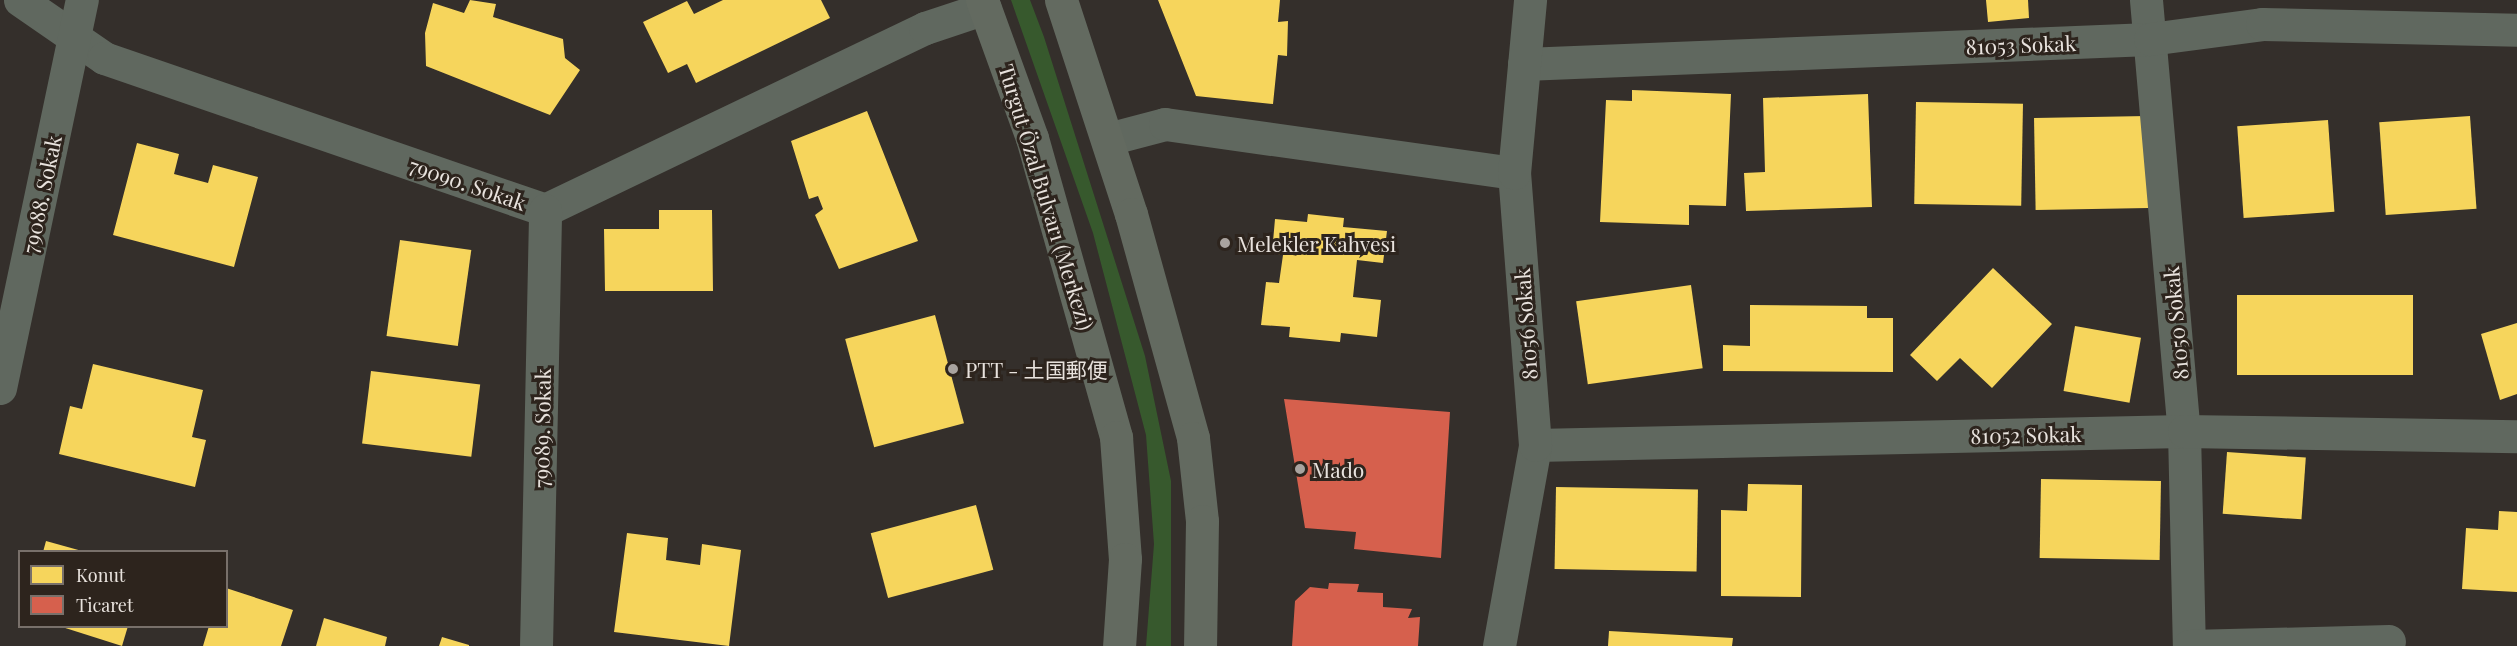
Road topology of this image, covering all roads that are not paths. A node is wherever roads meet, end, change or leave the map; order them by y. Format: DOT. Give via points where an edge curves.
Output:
graph roads {
  1 [pos="20,0"];
  2 [pos="82,0"];
  3 [pos="1061,0"];
  4 [pos="1530,0"];
  5 [pos="2146,0"];
  6 [pos="983,4"];
  7 [pos="2517,30"];
  8 [pos="74,34"];
  9 [pos="2150,39"];
  10 [pos="1524,64"];
  11 [pos="1108,139"];
  12 [pos="1514,173"];
  13 [pos="545,210"];
  14 [pos="0,388"];
  15 [pos="2184,431"];
  16 [pos="2517,436"];
  17 [pos="1535,445"];
  18 [pos="2389,641"];
  19 [pos="536,646"];
  20 [pos="1119,646"];
  21 [pos="1200,646"];
  22 [pos="1499,646"];
  23 [pos="2189,646"];
  1 -- 8 [label="street, 79090. Sokak"];
  2 -- 8 [label="street, 79088. Sokak"];
  3 -- 11 [label="main road"];
  4 -- 10 [label="street, 81056 Sokak"];
  5 -- 9 [label="street, 81050 Sokak"];
  6 -- 13 [label="street, 79090. Sokak"];
  6 -- 20 [label="main road, Turgut Özal Bulvarı (Merkezi)" via="1049,192 1116,437 1125,559"];
  7 -- 9 [label="street, 81053 Sokak" via="2262,24"];
  8 -- 13 [label="street, 79090. Sokak" via="104,58"];
  8 -- 14 [label="street, 79088. Sokak"];
  9 -- 10 [label="street, 81053 Sokak"];
  9 -- 15 [label="street, 81050 Sokak"];
  10 -- 12 [label="street, 81056 Sokak"];
  11 -- 12 [label="street" via="1166,124"];
  11 -- 21 [label="main road" via="1196,456 1202,521"];
  12 -- 17 [label="street, 81056 Sokak"];
  13 -- 19 [label="street, 79089. Sokak"];
  15 -- 16 [label="street, 81052 Sokak"];
  15 -- 17 [label="street, 81052 Sokak"];
  15 -- 23 [label="street, 81050 Sokak"];
  17 -- 22 [label="street, 81056 Sokak"];
  18 -- 23 [label="street"];
}
